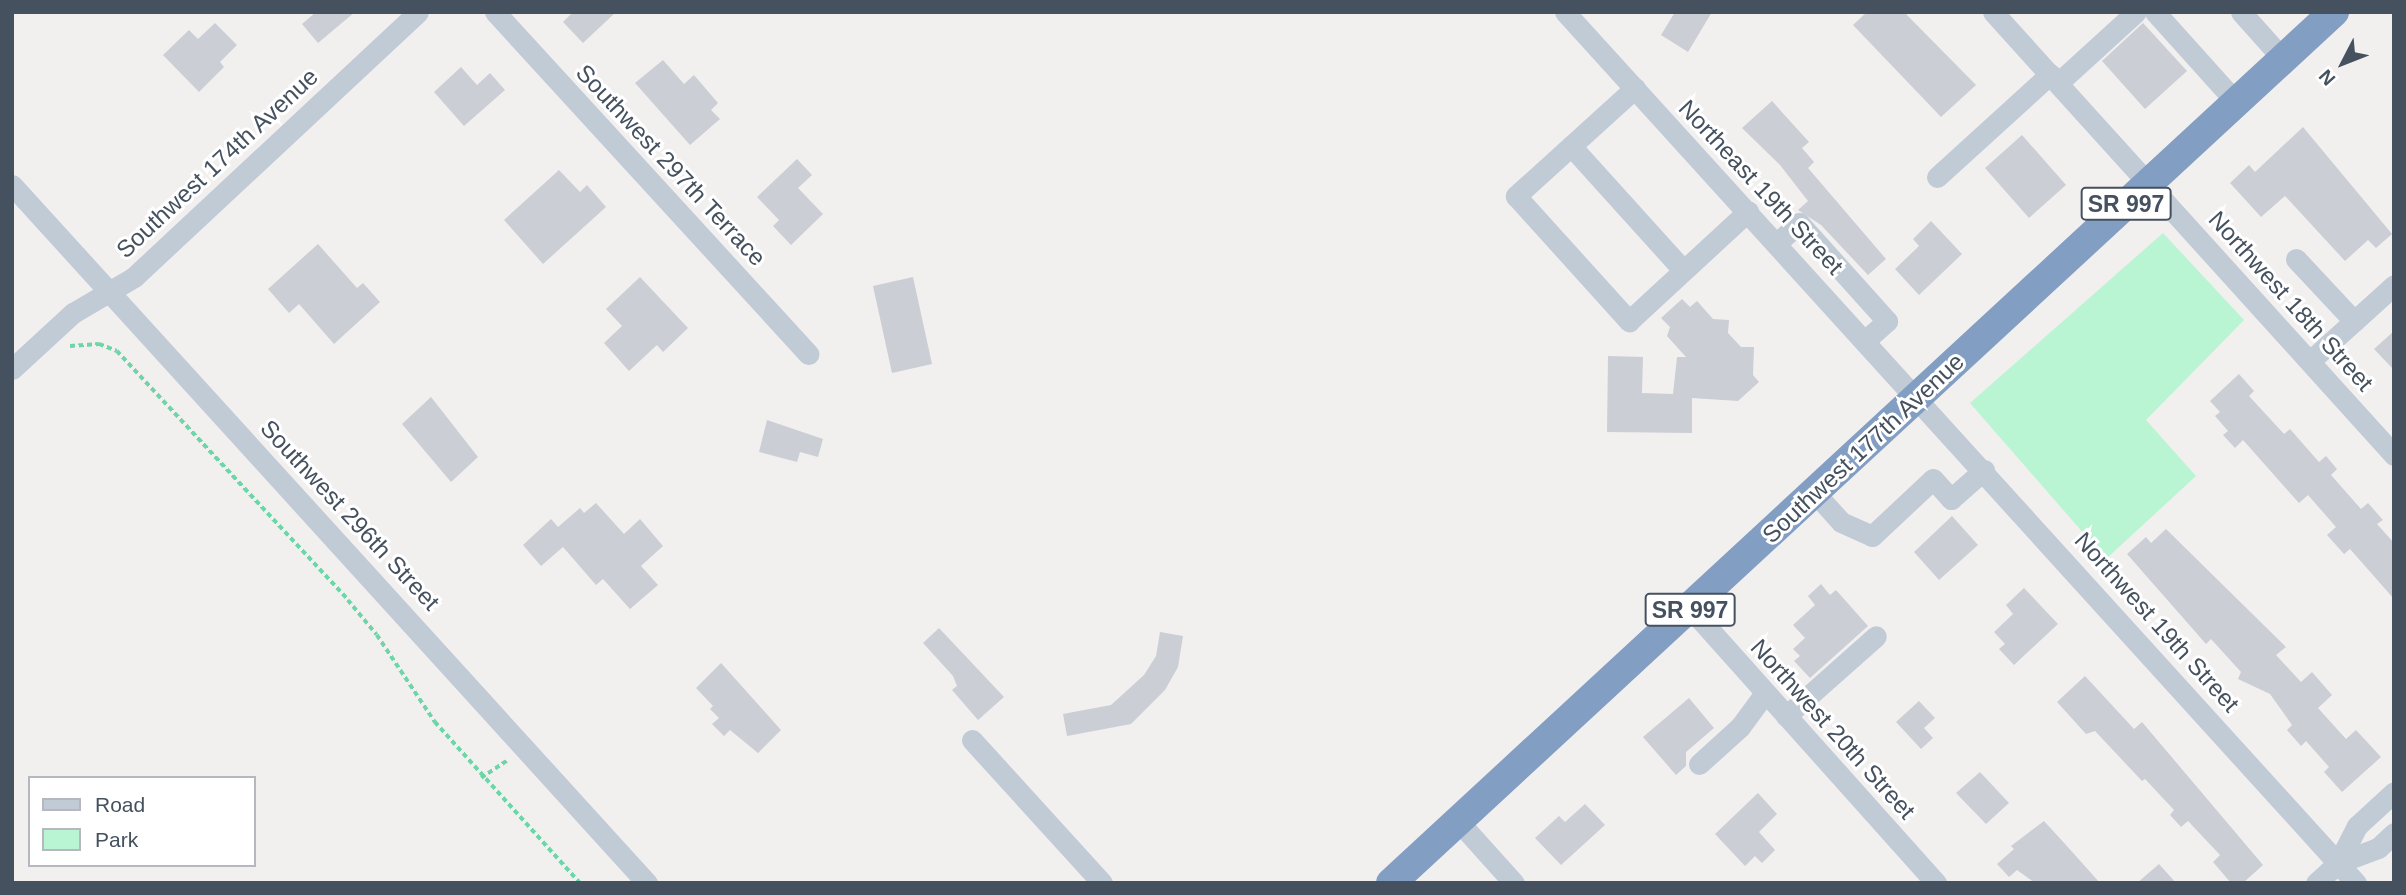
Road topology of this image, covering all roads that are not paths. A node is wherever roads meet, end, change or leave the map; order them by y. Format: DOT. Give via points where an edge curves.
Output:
graph roads {
  1 [pos="418,12"];
  2 [pos="495,12"];
  3 [pos="1993,12"];
  4 [pos="2136,12"];
  5 [pos="2155,12"];
  6 [pos="2241,12"];
  7 [pos="2334,12"];
  8 [pos="1579,17"];
  9 [pos="2283,59"];
  10 [pos="2054,79"];
  11 [pos="1635,88"];
  12 [pos="2236,102"];
  13 [pos="1571,146"];
  14 [pos="1937,177"];
  15 [pos="2149,182"];
  16 [pos="12,185"];
  17 [pos="1748,211"];
  18 [pos="1777,243"];
  19 [pos="2296,259"];
  20 [pos="1683,271"];
  21 [pos="2394,285"];
  22 [pos="109,292"];
  23 [pos="2354,321"];
  24 [pos="1866,340"];
  25 [pos="808,354"];
  26 [pos="2310,361"];
  27 [pos="12,369"];
  28 [pos="1919,397"];
  29 [pos="2394,455"];
  30 [pos="1984,470"];
  31 [pos="1815,493"];
  32 [pos="1691,609"];
  33 [pos="1877,636"];
  34 [pos="1765,693"];
  35 [pos="1786,716"];
  36 [pos="972,740"];
  37 [pos="1699,764"];
  38 [pos="2394,792"];
  39 [pos="1459,821"];
  40 [pos="2394,833"];
  41 [pos="2338,863"];
  42 [pos="648,883"];
  43 [pos="1102,883"];
  44 [pos="1391,883"];
  45 [pos="1514,883"];
  46 [pos="1936,883"];
  47 [pos="2316,883"];
  48 [pos="2356,883"];
  1 -- 22 [label="street, Southwest 174th Avenue" via="134,277"];
  2 -- 25 [label="street, Southwest 297th Terrace"];
  3 -- 10 [label="street, Northwest 18th Street"];
  4 -- 10 [label="street"];
  5 -- 12 [label="street"];
  6 -- 9 [label="street"];
  7 -- 9 [label="highway, Southwest 177th Avenue / SR 997"];
  8 -- 11 [label="street, Northeast 19th Street"];
  9 -- 12 [label="highway, Southwest 177th Avenue / SR 997"];
  10 -- 14 [label="street"];
  10 -- 15 [label="street, Northwest 18th Street"];
  11 -- 13 [label="street"];
  11 -- 17 [label="street, Northeast 19th Street"];
  12 -- 15 [label="highway, Southwest 177th Avenue / SR 997"];
  13 -- 20 [label="street"];
  13 -- 20 [label="street" via="1516,196 1559,244 1629,321"];
  15 -- 26 [label="street, Northwest 18th Street"];
  15 -- 28 [label="highway, Southwest 177th Avenue / SR 997"];
  16 -- 22 [label="street, Southwest 296th Street"];
  17 -- 18 [label="street, Northeast 19th Street"];
  17 -- 20 [label="street"];
  18 -- 24 [label="street, Northeast 19th Street"];
  18 -- 24 [label="street" via="1799,223 1887,321"];
  19 -- 23 [label="street"];
  21 -- 23 [label="street"];
  22 -- 27 [label="street, Southwest 174th Avenue" via="73,313"];
  22 -- 42 [label="street, Southwest 296th Street"];
  23 -- 26 [label="street"];
  24 -- 28 [label="street, Northeast 19th Street"];
  26 -- 29 [label="street, Northwest 18th Street"];
  28 -- 30 [label="street, Northwest 19th Street"];
  28 -- 31 [label="highway, Southwest 177th Avenue / SR 997"];
  30 -- 31 [label="street" via="1951,499 1933,479 1872,536 1841,522"];
  30 -- 41 [label="street, Northwest 19th Street"];
  31 -- 32 [label="highway, Southwest 177th Avenue / SR 997"];
  32 -- 34 [label="street, Northwest 20th Street"];
  32 -- 39 [label="highway, Southwest 177th Avenue / SR 997"];
  33 -- 35 [label="street"];
  34 -- 35 [label="street, Northwest 20th Street"];
  34 -- 37 [label="street" via="1740,727"];
  35 -- 46 [label="street, Northwest 20th Street"];
  36 -- 43 [label="street"];
  38 -- 41 [label="street" via="2357,825"];
  39 -- 44 [label="highway, Southwest 177th Avenue / SR 997"];
  39 -- 45 [label="street"];
  40 -- 41 [label="street" via="2378,848"];
  41 -- 47 [label="street"];
  41 -- 48 [label="street, Northwest 19th Street"];
}
